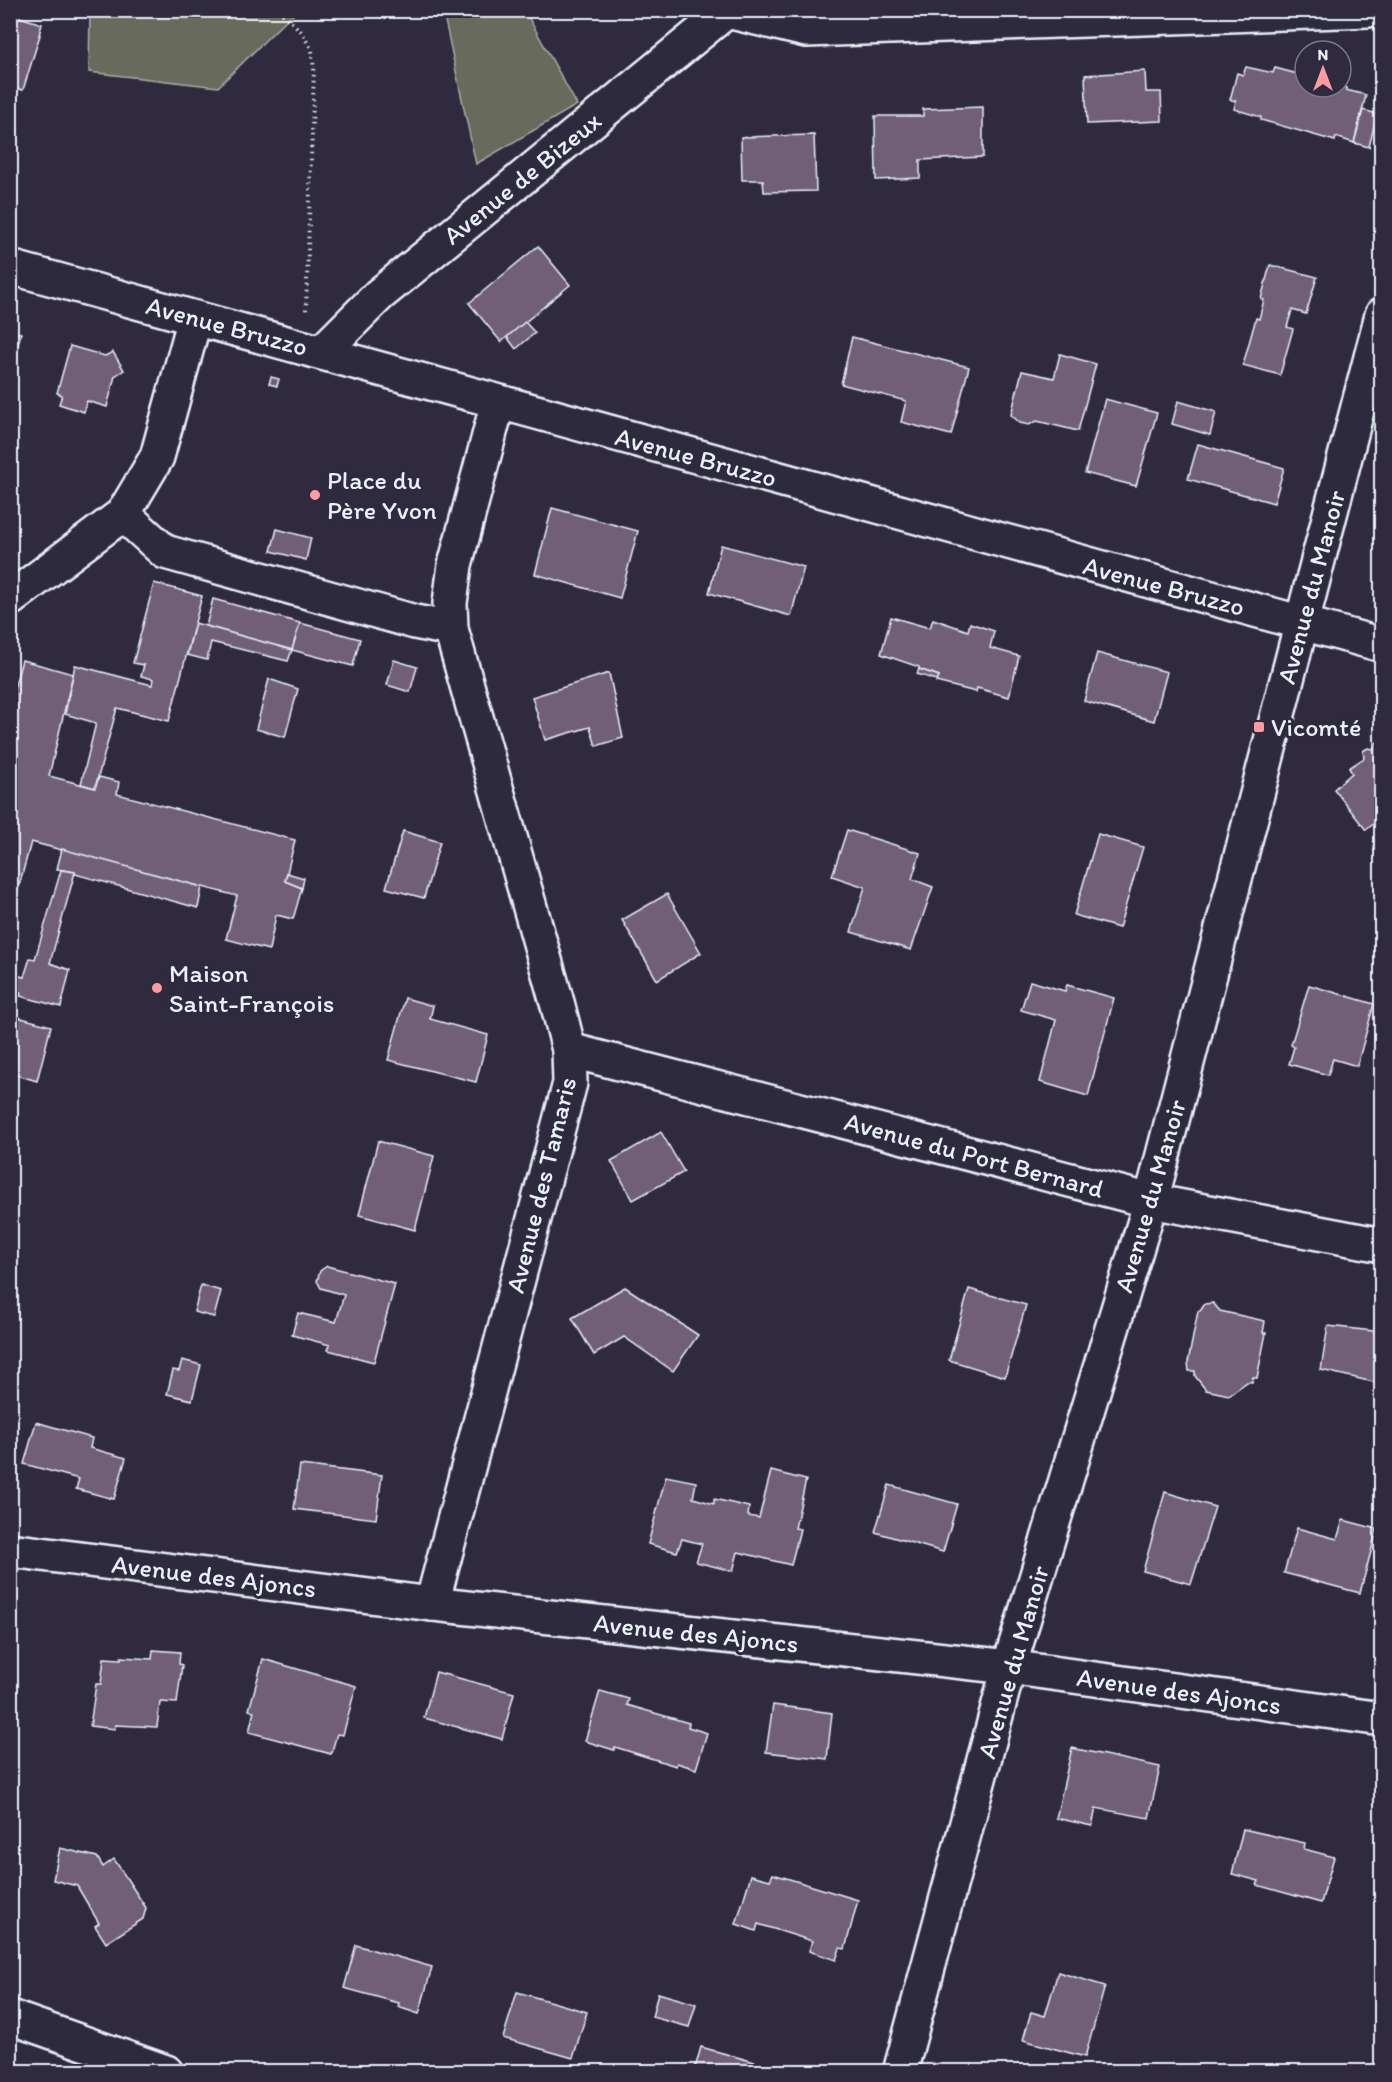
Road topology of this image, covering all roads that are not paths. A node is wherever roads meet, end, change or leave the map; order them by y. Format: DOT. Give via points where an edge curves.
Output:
graph roads {
  1 [pos="1369,10"];
  2 [pos="728,11"];
  3 [pos="10,267"];
  4 [pos="1382,315"];
  5 [pos="195,318"];
  6 [pos="314,350"];
  7 [pos="498,402"];
  8 [pos="123,514"];
  9 [pos="10,599"];
  10 [pos="1301,623"];
  11 [pos="451,629"];
  12 [pos="1382,645"];
  13 [pos="569,1050"];
  14 [pos="1151,1201"];
  15 [pos="1382,1245"];
  16 [pos="10,1551"];
  17 [pos="432,1604"];
  18 [pos="1009,1667"];
  19 [pos="1382,1719"];
  20 [pos="10,2017"];
  21 [pos="166,2072"];
  22 [pos="900,2072"];
  1 -- 2 [label="street" via="806,30"];
  2 -- 6 [label="street, Avenue de Bizeux"];
  3 -- 5 [label="street, Avenue Bruzzo"];
  4 -- 10 [label="street, Avenue du Manoir"];
  5 -- 6 [label="street, Avenue Bruzzo"];
  5 -- 8 [label="street" via="157,457"];
  6 -- 7 [label="street, Avenue Bruzzo"];
  7 -- 10 [label="street, Avenue Bruzzo"];
  7 -- 11 [label="street" via="455,565"];
  8 -- 9 [label="street"];
  8 -- 11 [label="street" via="165,552"];
  10 -- 12 [label="street, Avenue Bruzzo"];
  10 -- 14 [label="street, Avenue du Manoir"];
  11 -- 13 [label="street, Avenue des Tamaris"];
  13 -- 14 [label="street, Avenue du Port Bernard"];
  13 -- 17 [label="street, Avenue des Tamaris" via="570,1083"];
  14 -- 15 [label="street, Avenue du Port Bernard"];
  14 -- 18 [label="street, Avenue du Manoir"];
  16 -- 17 [label="street, Avenue des Ajoncs"];
  17 -- 18 [label="street, Avenue des Ajoncs"];
  18 -- 19 [label="street, Avenue des Ajoncs"];
  18 -- 22 [label="street, Avenue du Manoir"];
  20 -- 21 [label="street"];
}
